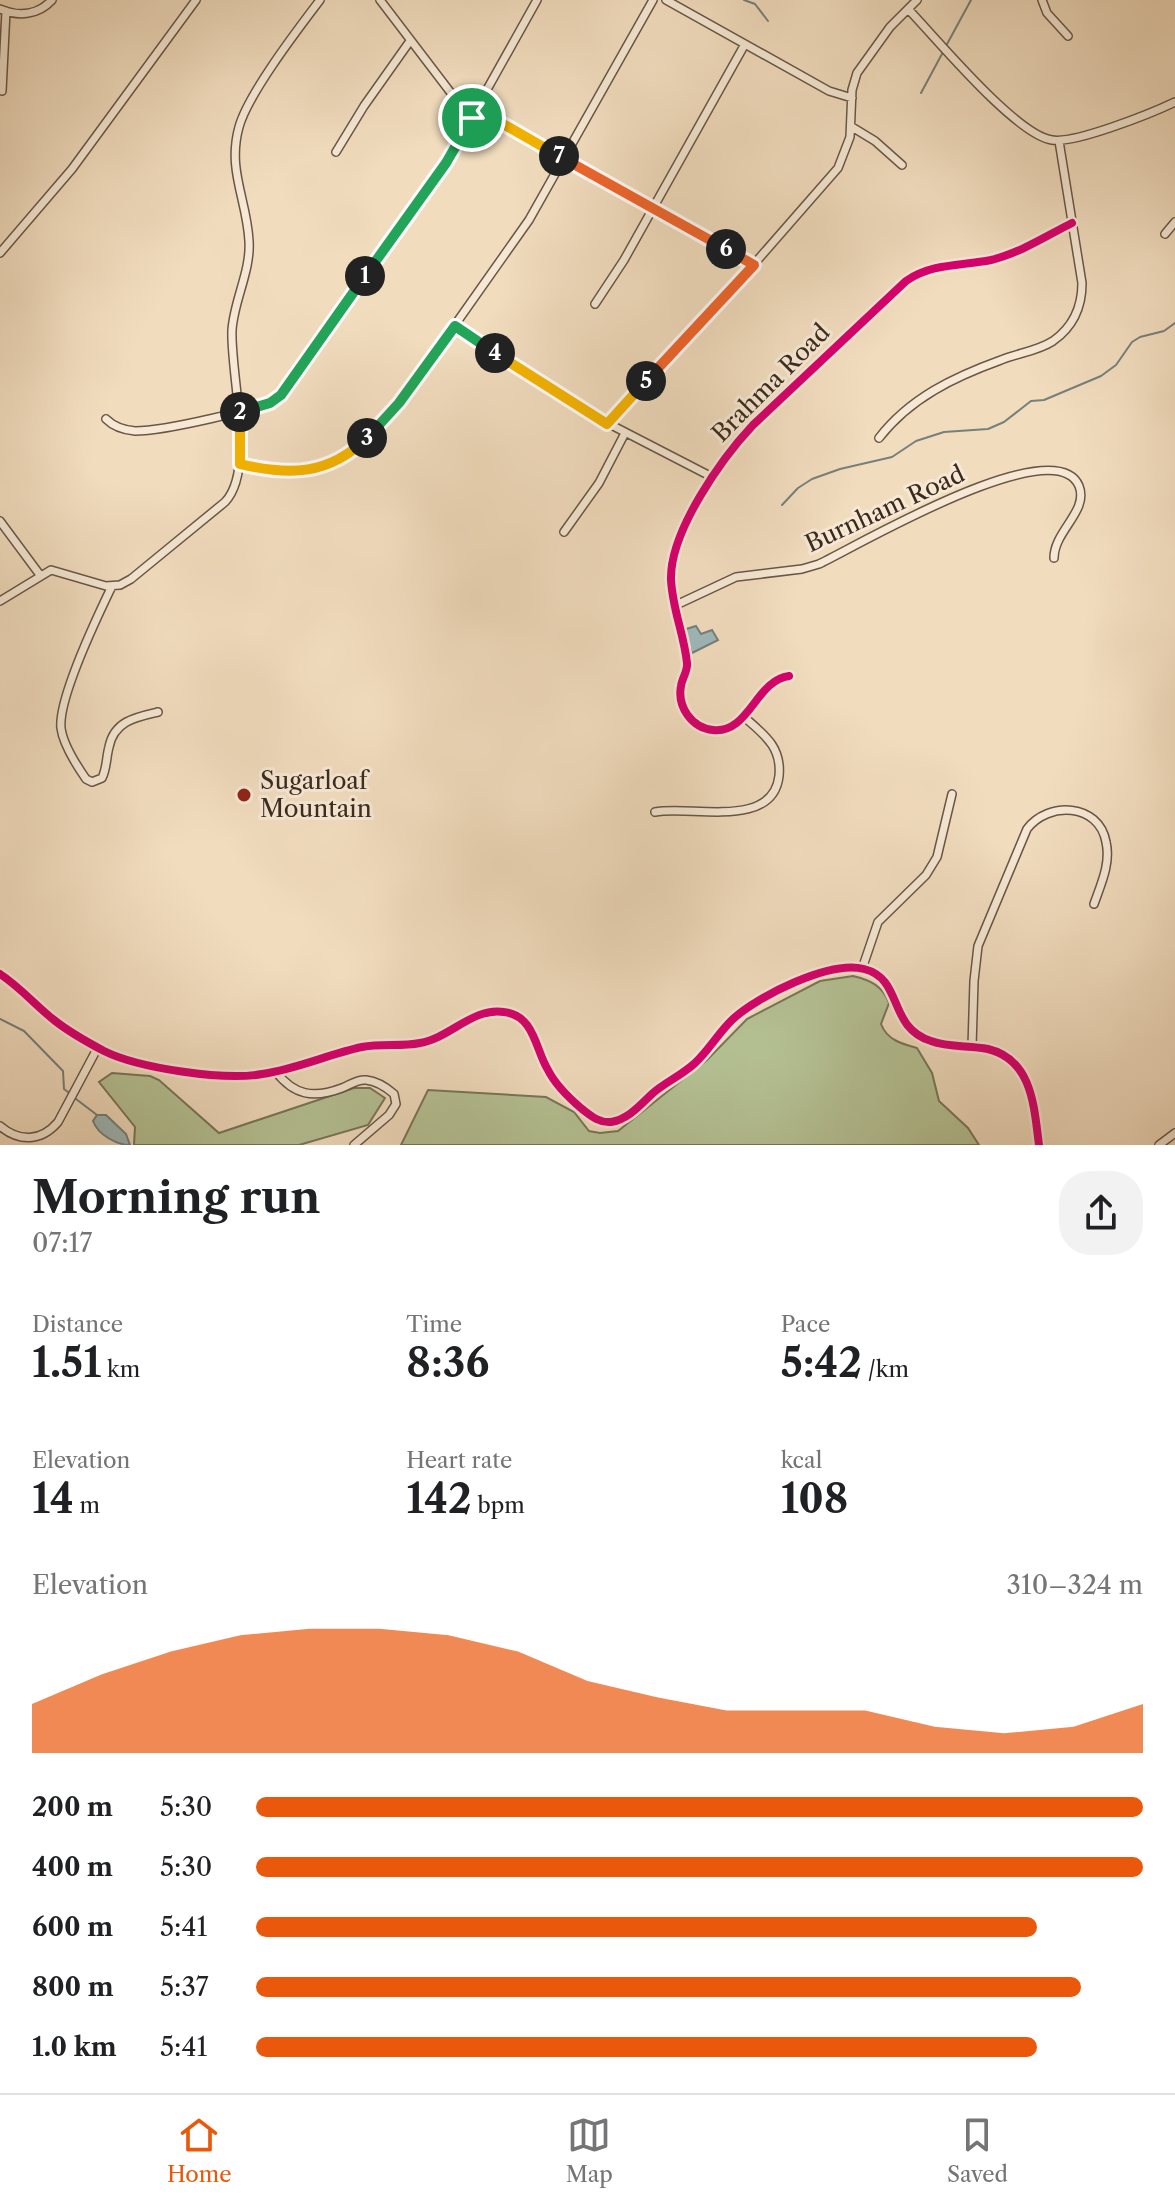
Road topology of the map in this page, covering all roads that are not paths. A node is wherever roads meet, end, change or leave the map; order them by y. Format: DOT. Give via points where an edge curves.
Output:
graph roads {
  1 [pos="52,0"];
  2 [pos="320,0"];
  3 [pos="380,0"];
  4 [pos="537,0"];
  5 [pos="653,0"];
  6 [pos="666,0"];
  7 [pos="917,0"];
  8 [pos="1042,0"];
  9 [pos="192,2"];
  10 [pos="908,9"];
  11 [pos="3,10"];
  12 [pos="1068,36"];
  13 [pos="410,41"];
  14 [pos="745,44"];
  15 [pos="2,91"];
  16 [pos="852,98"];
  17 [pos="1175,102"];
  18 [pos="477,109"];
  19 [pos="852,127"];
  20 [pos="1059,141"];
  21 [pos="336,152"];
  22 [pos="564,159"];
  23 [pos="902,165"];
  24 [pos="653,208"];
  25 [pos="1175,222"];
  26 [pos="1072,223"];
  27 [pos="1165,234"];
  28 [pos="0,253"];
  29 [pos="754,265"];
  30 [pos="595,304"];
  31 [pos="455,326"];
  32 [pos="238,412"];
  33 [pos="106,419"];
  34 [pos="607,424"];
  35 [pos="625,433"];
  36 [pos="879,438"];
  37 [pos="240,464"];
  38 [pos="712,477"];
  39 [pos="0,521"];
  40 [pos="564,532"];
  41 [pos="1054,558"];
  42 [pos="40,575"];
  43 [pos="112,586"];
  44 [pos="0,601"];
  45 [pos="674,606"];
  46 [pos="789,676"];
  47 [pos="158,712"];
  48 [pos="743,716"];
  49 [pos="952,794"];
  50 [pos="655,812"];
  51 [pos="1094,904"];
  52 [pos="862,969"];
  53 [pos="0,974"];
  54 [pos="98,1047"];
  55 [pos="972,1047"];
  56 [pos="276,1072"];
  57 [pos="0,1126"];
  58 [pos="1175,1133"];
  59 [pos="354,1145"];
  60 [pos="1039,1145"];
  61 [pos="1159,1145"];
  1 -- 11 [label="street" via="33,13"];
  2 -- 32 [label="street" via="249,103 236,138 234,167 249,250 232,332"];
  3 -- 13 [label="street"];
  4 -- 18 [label="street"];
  5 -- 22 [label="street"];
  6 -- 14 [label="street"];
  7 -- 10 [label="street"];
  8 -- 12 [label="street"];
  9 -- 28 [label="street" via="72,169"];
  10 -- 16 [label="street" via="861,66"];
  10 -- 20 [label="street" via="1011,116 1037,135"];
  11 -- 15 [label="street"];
  13 -- 18 [label="street" via="445,88"];
  13 -- 21 [label="street"];
  14 -- 16 [label="street" via="829,91"];
  14 -- 24 [label="street"];
  16 -- 19 [label="street"];
  17 -- 20 [label="street" via="1137,119"];
  18 -- 22 [label="street"];
  18 -- 32 [label="street" via="446,163 281,395"];
  19 -- 23 [label="street"];
  19 -- 29 [label="street" via="838,168"];
  20 -- 26 [label="street"];
  22 -- 24 [label="street"];
  22 -- 31 [label="street" via="529,220"];
  24 -- 29 [label="street"];
  24 -- 30 [label="street"];
  25 -- 27 [label="street"];
  26 -- 36 [label="street" via="1082,290 1067,328 1046,345 984,366 923,396"];
  26 -- 38 [label="street, Brahma Road" via="1002,257 934,267 906,281 753,425"];
  29 -- 34 [label="street"];
  31 -- 34 [label="street"];
  31 -- 37 [label="street" via="393,411 338,462 278,470"];
  32 -- 33 [label="street" via="141,430 123,429"];
  32 -- 37 [label="street"];
  34 -- 35 [label="street"];
  35 -- 38 [label="street"];
  35 -- 40 [label="street" via="599,483"];
  37 -- 43 [label="street" via="237,485 225,502 131,579"];
  38 -- 45 [label="street, Brahma Road" via="675,549"];
  39 -- 42 [label="street"];
  41 -- 45 [label="street, Burnham Road" via="1057,539 1079,507 1081,494 1068,474 1037,470 944,500 819,564 736,577"];
  42 -- 43 [label="street" via="57,570"];
  42 -- 44 [label="street"];
  43 -- 47 [label="street" via="73,676 61,720 64,738 86,779 102,778 109,744 120,726"];
  45 -- 48 [label="street, Brahma Road" via="687,663 680,694 687,713 698,725 716,731"];
  46 -- 48 [label="street, Brahma Road" via="775,680"];
  48 -- 50 [label="street" via="771,740 778,754 778,782 770,797 744,809"];
  49 -- 52 [label="street" via="937,857 878,922"];
  51 -- 55 [label="street" via="1107,860 1101,828 1077,811 1044,814 1027,829 982,934 975,960"];
  52 -- 55 [label="street" via="886,982 900,1017 918,1036"];
  52 -- 56 [label="street" via="806,979 752,1006 730,1022 694,1064 612,1122 591,1117 560,1087 522,1015 504,1011 487,1013 429,1042 364,1046"];
  53 -- 54 [label="street" via="61,1026"];
  54 -- 56 [label="street" via="147,1066 230,1076"];
  54 -- 57 [label="street" via="48,1132 22,1138"];
  55 -- 60 [label="street" via="1005,1056 1025,1077"];
  56 -- 59 [label="street" via="297,1092 325,1092 364,1080 394,1094 396,1104 389,1115"];
  58 -- 61 [label="street"];
}
